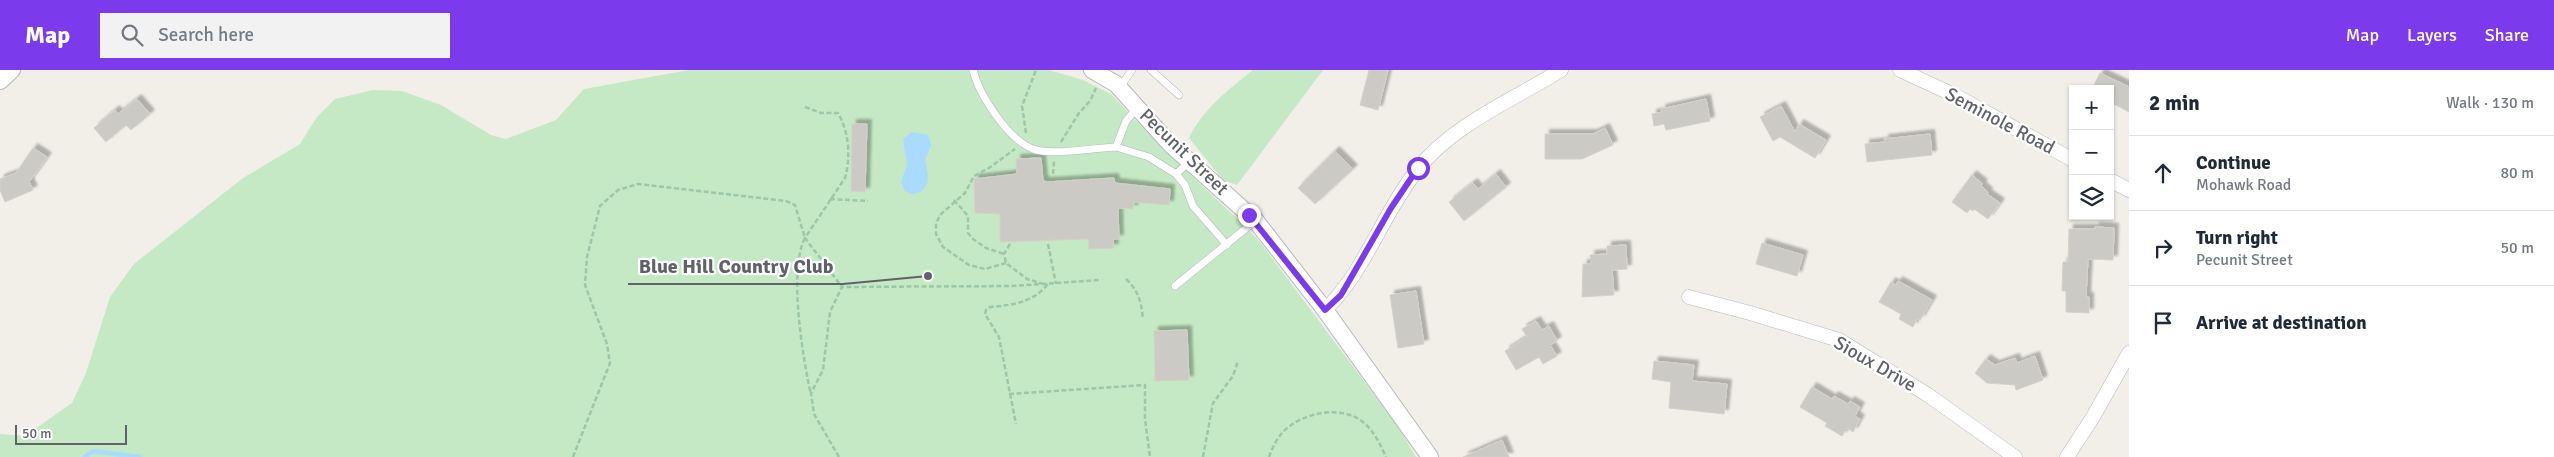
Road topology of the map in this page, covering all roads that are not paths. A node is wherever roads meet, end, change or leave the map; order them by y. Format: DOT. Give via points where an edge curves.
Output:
graph roads {
  1 [pos="12,70"];
  2 [pos="973,70"];
  3 [pos="1132,70"];
  4 [pos="1151,70"];
  5 [pos="1561,70"];
  6 [pos="1900,70"];
  7 [pos="1099,74"];
  8 [pos="0,80"];
  9 [pos="1120,88"];
  10 [pos="1179,95"];
  11 [pos="1138,108"];
  12 [pos="1116,147"];
  13 [pos="2069,158"];
  14 [pos="1189,162"];
  15 [pos="1176,174"];
  16 [pos="2114,182"];
  17 [pos="2129,190"];
  18 [pos="1256,221"];
  19 [pos="1227,245"];
  20 [pos="1175,286"];
  21 [pos="1689,297"];
  22 [pos="1325,310"];
  23 [pos="2129,353"];
  24 [pos="1430,457"];
  25 [pos="2015,457"];
  26 [pos="2067,457"];
  1 -- 8 [label="street"];
  2 -- 12 [label="lane" via="995,114 1021,143 1037,150"];
  3 -- 9 [label="lane"];
  4 -- 10 [label="lane"];
  5 -- 22 [label="street" via="1483,116 1431,153 1391,208 1341,295"];
  6 -- 13 [label="street, Seminole Road" via="1956,96"];
  7 -- 9 [label="street, Pecunit Street"];
  9 -- 11 [label="street, Pecunit Street"];
  11 -- 12 [label="lane" via="1126,122"];
  11 -- 14 [label="street, Pecunit Street"];
  12 -- 15 [label="lane" via="1148,157"];
  14 -- 15 [label="lane"];
  14 -- 18 [label="street, Pecunit Street"];
  15 -- 19 [label="lane" via="1193,206"];
  16 -- 17 [label="street"];
  18 -- 19 [label="lane"];
  18 -- 22 [label="street, Pecunit Street"];
  19 -- 20 [label="lane"];
  21 -- 25 [label="street, Sioux Drive" via="1839,340 1928,395"];
  22 -- 24 [label="street, Pecunit Street"];
  23 -- 26 [label="street"];
}
